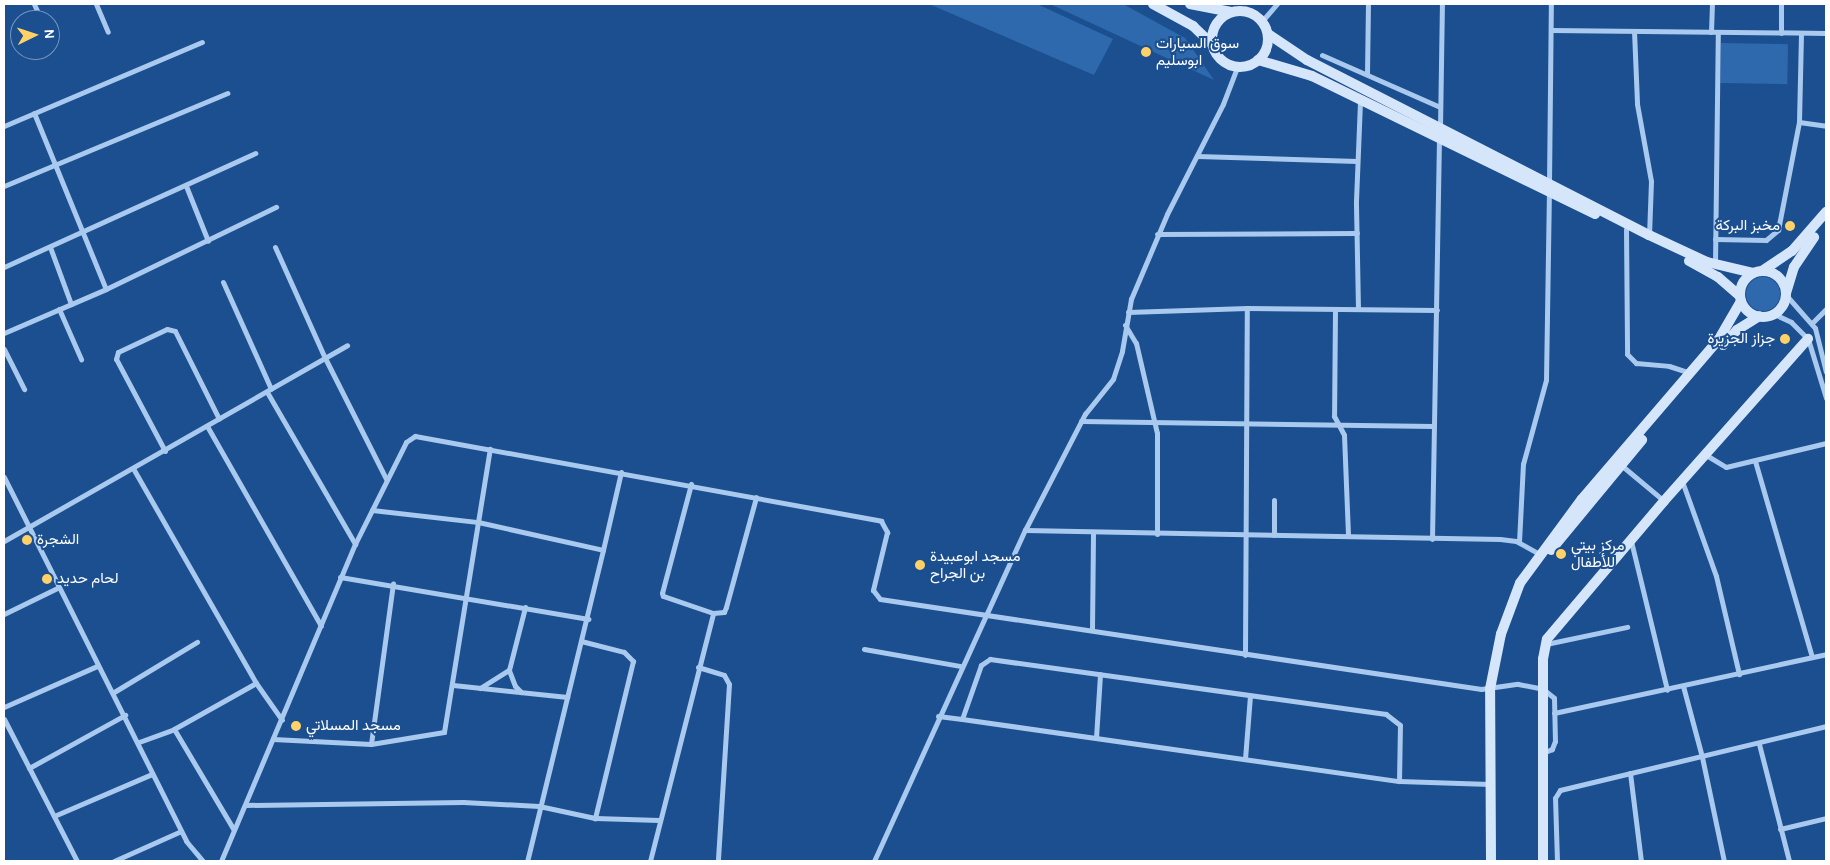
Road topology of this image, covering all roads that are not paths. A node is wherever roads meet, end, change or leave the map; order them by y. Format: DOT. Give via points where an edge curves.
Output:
graph roads {
  1 [pos="96,4"];
  2 [pos="1153,4"];
  3 [pos="1190,4"];
  4 [pos="1277,4"];
  5 [pos="1368,4"];
  6 [pos="1442,4"];
  7 [pos="1551,4"];
  8 [pos="1712,4"];
  9 [pos="1781,4"];
  10 [pos="1231,12"];
  11 [pos="1262,21"];
  12 [pos="1551,30"];
  13 [pos="1634,31"];
  14 [pos="108,32"];
  15 [pos="1711,32"];
  16 [pos="1718,32"];
  17 [pos="1781,33"];
  18 [pos="1801,33"];
  19 [pos="1826,33"];
  20 [pos="1268,34"];
  21 [pos="202,42"];
  22 [pos="1213,46"];
  23 [pos="1322,55"];
  24 [pos="1258,60"];
  25 [pos="1236,66"];
  26 [pos="1367,74"];
  27 [pos="227,94"];
  28 [pos="1360,100"];
  29 [pos="1440,106"];
  30 [pos="34,113"];
  31 [pos="1800,122"];
  32 [pos="4,126"];
  33 [pos="1826,126"];
  34 [pos="1440,134"];
  35 [pos="255,153"];
  36 [pos="1198,156"];
  37 [pos="1357,161"];
  38 [pos="55,164"];
  39 [pos="4,186"];
  40 [pos="186,186"];
  41 [pos="1549,188"];
  42 [pos="276,207"];
  43 [pos="1826,212"];
  44 [pos="1826,222"];
  45 [pos="1626,229"];
  46 [pos="83,233"];
  47 [pos="1357,233"];
  48 [pos="1157,234"];
  49 [pos="1649,235"];
  50 [pos="1715,239"];
  51 [pos="208,241"];
  52 [pos="274,246"];
  53 [pos="50,247"];
  54 [pos="1715,265"];
  55 [pos="4,267"];
  56 [pos="1758,272"];
  57 [pos="222,282"];
  58 [pos="106,289"];
  59 [pos="1786,295"];
  60 [pos="1740,298"];
  61 [pos="71,304"];
  62 [pos="1247,308"];
  63 [pos="1335,308"];
  64 [pos="1826,308"];
  65 [pos="60,309"];
  66 [pos="1358,309"];
  67 [pos="1437,310"];
  68 [pos="1128,312"];
  69 [pos="1774,314"];
  70 [pos="1759,316"];
  71 [pos="1812,323"];
  72 [pos="1125,325"];
  73 [pos="4,333"];
  74 [pos="1808,340"];
  75 [pos="347,345"];
  76 [pos="4,349"];
  77 [pos="325,358"];
  78 [pos="81,359"];
  79 [pos="1825,360"];
  80 [pos="1826,372"];
  81 [pos="1691,373"];
  82 [pos="24,389"];
  83 [pos="269,390"];
  84 [pos="1826,398"];
  85 [pos="219,419"];
  86 [pos="1081,421"];
  87 [pos="1248,421"];
  88 [pos="1155,422"];
  89 [pos="207,426"];
  90 [pos="1340,426"];
  91 [pos="1433,426"];
  92 [pos="1826,443"];
  93 [pos="490,449"];
  94 [pos="165,451"];
  95 [pos="1705,454"];
  96 [pos="1755,461"];
  97 [pos="1621,465"];
  98 [pos="134,470"];
  99 [pos="621,472"];
  100 [pos="4,477"];
  101 [pos="386,479"];
  102 [pos="1682,481"];
  103 [pos="691,484"];
  104 [pos="756,497"];
  105 [pos="1274,500"];
  106 [pos="1664,501"];
  107 [pos="372,510"];
  108 [pos="478,522"];
  109 [pos="28,529"];
  110 [pos="1025,530"];
  111 [pos="1093,533"];
  112 [pos="1157,534"];
  113 [pos="1248,534"];
  114 [pos="1274,535"];
  115 [pos="1348,536"];
  116 [pos="1432,538"];
  117 [pos="4,541"];
  118 [pos="1630,541"];
  119 [pos="1519,542"];
  120 [pos="355,544"];
  121 [pos="603,550"];
  122 [pos="1539,554"];
  123 [pos="340,576"];
  124 [pos="393,584"];
  125 [pos="59,587"];
  126 [pos="1518,592"];
  127 [pos="468,597"];
  128 [pos="526,607"];
  129 [pos="985,613"];
  130 [pos="4,614"];
  131 [pos="713,614"];
  132 [pos="588,619"];
  133 [pos="321,626"];
  134 [pos="1628,628"];
  135 [pos="1092,630"];
  136 [pos="581,641"];
  137 [pos="197,642"];
  138 [pos="1545,644"];
  139 [pos="864,648"];
  140 [pos="1826,654"];
  141 [pos="1245,655"];
  142 [pos="1812,658"];
  143 [pos="97,666"];
  144 [pos="960,666"];
  145 [pos="698,667"];
  146 [pos="509,670"];
  147 [pos="1100,674"];
  148 [pos="1739,674"];
  149 [pos="256,683"];
  150 [pos="453,686"];
  151 [pos="1683,686"];
  152 [pos="480,688"];
  153 [pos="1490,689"];
  154 [pos="1542,689"];
  155 [pos="1667,690"];
  156 [pos="114,692"];
  157 [pos="521,692"];
  158 [pos="1250,696"];
  159 [pos="567,697"];
  160 [pos="4,707"];
  161 [pos="1554,713"];
  162 [pos="125,715"];
  163 [pos="938,716"];
  164 [pos="4,719"];
  165 [pos="282,720"];
  166 [pos="962,720"];
  167 [pos="1826,726"];
  168 [pos="174,729"];
  169 [pos="1096,738"];
  170 [pos="273,739"];
  171 [pos="139,742"];
  172 [pos="372,744"];
  173 [pos="1758,744"];
  174 [pos="1543,753"];
  175 [pos="1702,757"];
  176 [pos="1245,759"];
  177 [pos="29,768"];
  178 [pos="1630,773"];
  179 [pos="152,774"];
  180 [pos="1399,781"];
  181 [pos="1490,784"];
  182 [pos="246,805"];
  183 [pos="539,806"];
  184 [pos="54,816"];
  185 [pos="595,818"];
  186 [pos="1826,818"];
  187 [pos="659,820"];
  188 [pos="1780,829"];
  189 [pos="234,830"];
  190 [pos="181,831"];
  191 [pos="77,861"];
  192 [pos="114,861"];
  193 [pos="203,861"];
  194 [pos="221,861"];
  195 [pos="527,861"];
  196 [pos="650,861"];
  197 [pos="718,861"];
  198 [pos="874,861"];
  199 [pos="1492,861"];
  200 [pos="1543,861"];
  201 [pos="1556,861"];
  202 [pos="1641,861"];
  203 [pos="1724,861"];
  204 [pos="1788,861"];
  1 -- 14 [label="street"];
  2 -- 22 [label="street" via="1199,30"];
  3 -- 10 [label="street"];
  4 -- 11 [label="street"];
  5 -- 26 [label="street"];
  6 -- 29 [label="street"];
  7 -- 12 [label="street"];
  8 -- 15 [label="street"];
  9 -- 17 [label="street"];
  10 -- 11 [label="street" via="1251,13"];
  10 -- 22 [label="street" via="1214,29"];
  11 -- 20 [label="street"];
  12 -- 13 [label="street"];
  12 -- 41 [label="street"];
  13 -- 15 [label="street"];
  13 -- 49 [label="street" via="1637,104 1651,181"];
  15 -- 16 [label="street"];
  16 -- 17 [label="street"];
  16 -- 50 [label="street"];
  17 -- 18 [label="street"];
  18 -- 19 [label="street"];
  18 -- 31 [label="street"];
  20 -- 24 [label="street" via="1265,51"];
  20 -- 34 [label="street" via="1307,60"];
  21 -- 30 [label="street"];
  22 -- 25 [label="street" via="1222,60"];
  23 -- 26 [label="street"];
  24 -- 25 [label="street"];
  24 -- 28 [label="street" via="1299,71"];
  25 -- 36 [label="street" via="1225,100"];
  26 -- 29 [label="street"];
  27 -- 38 [label="street"];
  28 -- 34 [label="street"];
  28 -- 37 [label="street"];
  29 -- 34 [label="street"];
  30 -- 32 [label="street"];
  30 -- 38 [label="street"];
  31 -- 33 [label="street"];
  31 -- 50 [label="street" via="1778,230 1766,240"];
  34 -- 41 [label="street"];
  34 -- 67 [label="street"];
  35 -- 40 [label="street"];
  36 -- 37 [label="street"];
  36 -- 48 [label="street"];
  37 -- 47 [label="street"];
  38 -- 39 [label="street"];
  38 -- 46 [label="street"];
  40 -- 46 [label="street"];
  40 -- 51 [label="street"];
  41 -- 45 [label="street"];
  41 -- 49 [label="street"];
  41 -- 119 [label="street" via="1546,380 1523,464"];
  42 -- 51 [label="street"];
  43 -- 56 [label="street" via="1792,251"];
  44 -- 59 [label="street" via="1798,259"];
  45 -- 60 [label="street" via="1710,272"];
  45 -- 81 [label="street" via="1627,354 1636,363 1669,366"];
  46 -- 53 [label="street"];
  46 -- 58 [label="street"];
  47 -- 48 [label="street"];
  47 -- 66 [label="street"];
  48 -- 68 [label="street"];
  49 -- 54 [label="street"];
  50 -- 54 [label="street"];
  51 -- 58 [label="street"];
  52 -- 77 [label="street"];
  53 -- 55 [label="street"];
  53 -- 61 [label="street"];
  54 -- 56 [label="street"];
  56 -- 59 [label="street" via="1779,277"];
  56 -- 60 [label="street" via="1742,285"];
  57 -- 83 [label="street"];
  58 -- 61 [label="street"];
  59 -- 69 [label="street" via="1781,308"];
  59 -- 71 [label="street"];
  60 -- 70 [label="street" via="1750,313"];
  60 -- 81 [label="street" via="1725,331"];
  61 -- 65 [label="street"];
  62 -- 63 [label="street"];
  62 -- 68 [label="street"];
  62 -- 87 [label="street"];
  63 -- 66 [label="street"];
  63 -- 90 [label="street" via="1334,416"];
  64 -- 71 [label="street"];
  65 -- 73 [label="street"];
  65 -- 78 [label="street"];
  66 -- 67 [label="street"];
  67 -- 91 [label="street"];
  68 -- 72 [label="street"];
  69 -- 70 [label="street"];
  69 -- 74 [label="street" via="1791,322"];
  70 -- 97 [label="street" via="1729,336"];
  71 -- 79 [label="street"];
  72 -- 86 [label="street" via="1122,351 1113,379"];
  72 -- 88 [label="street" via="1136,343"];
  74 -- 84 [label="street"];
  74 -- 95 [label="street"];
  75 -- 77 [label="street"];
  76 -- 82 [label="street"];
  77 -- 83 [label="street"];
  77 -- 101 [label="street"];
  79 -- 80 [label="street"];
  81 -- 122 [label="street"];
  83 -- 85 [label="street"];
  83 -- 120 [label="street"];
  85 -- 89 [label="street"];
  85 -- 94 [label="street" via="175,331 167,328 118,352 116,358"];
  86 -- 88 [label="street"];
  86 -- 110 [label="street"];
  87 -- 88 [label="street"];
  87 -- 90 [label="street" via="1324,422"];
  87 -- 113 [label="street"];
  88 -- 112 [label="street"];
  89 -- 94 [label="street"];
  89 -- 133 [label="street"];
  90 -- 91 [label="street"];
  90 -- 115 [label="street" via="1344,436"];
  91 -- 116 [label="street"];
  92 -- 96 [label="street"];
  93 -- 99 [label="street"];
  93 -- 101 [label="street" via="420,436 410,438"];
  93 -- 108 [label="street"];
  94 -- 98 [label="street"];
  95 -- 96 [label="street" via="1726,467"];
  95 -- 102 [label="street"];
  96 -- 142 [label="street"];
  97 -- 106 [label="street"];
  97 -- 126 [label="street"];
  98 -- 109 [label="street"];
  98 -- 149 [label="street"];
  99 -- 103 [label="street"];
  99 -- 121 [label="street"];
  100 -- 109 [label="street"];
  101 -- 107 [label="street"];
  102 -- 106 [label="street"];
  102 -- 148 [label="street" via="1716,576"];
  103 -- 104 [label="street"];
  103 -- 131 [label="street" via="662,593"];
  104 -- 129 [label="street" via="881,521 887,532 874,588 876,597"];
  104 -- 131 [label="street" via="726,607 724,612"];
  105 -- 114 [label="street"];
  106 -- 118 [label="street"];
  107 -- 108 [label="street"];
  107 -- 120 [label="street"];
  108 -- 121 [label="street"];
  108 -- 127 [label="street"];
  109 -- 117 [label="street"];
  109 -- 125 [label="street"];
  110 -- 111 [label="street"];
  110 -- 129 [label="street"];
  111 -- 112 [label="street"];
  111 -- 135 [label="street"];
  112 -- 113 [label="street"];
  113 -- 114 [label="street"];
  113 -- 141 [label="street"];
  114 -- 115 [label="street"];
  115 -- 116 [label="street"];
  116 -- 119 [label="street"];
  118 -- 138 [label="street" via="1562,618"];
  118 -- 155 [label="street"];
  119 -- 122 [label="street"];
  120 -- 123 [label="street"];
  121 -- 132 [label="street"];
  122 -- 126 [label="street" via="1521,580"];
  123 -- 124 [label="street"];
  123 -- 133 [label="street"];
  124 -- 127 [label="street"];
  124 -- 172 [label="street"];
  125 -- 130 [label="street"];
  125 -- 143 [label="street"];
  126 -- 153 [label="street" via="1501,634"];
  127 -- 128 [label="street"];
  127 -- 150 [label="street"];
  128 -- 132 [label="street"];
  128 -- 146 [label="street"];
  129 -- 135 [label="street"];
  129 -- 144 [label="street"];
  131 -- 145 [label="street"];
  132 -- 136 [label="street"];
  133 -- 165 [label="street"];
  134 -- 138 [label="street"];
  135 -- 141 [label="street"];
  136 -- 159 [label="street"];
  136 -- 185 [label="street" via="624,652 633,661"];
  137 -- 156 [label="street"];
  138 -- 154 [label="street"];
  139 -- 144 [label="street"];
  140 -- 142 [label="street"];
  141 -- 153 [label="street"];
  142 -- 148 [label="street"];
  143 -- 156 [label="street"];
  143 -- 160 [label="street"];
  144 -- 163 [label="street"];
  145 -- 187 [label="street"];
  145 -- 197 [label="street" via="724,676 729,684"];
  146 -- 152 [label="street"];
  146 -- 157 [label="street"];
  147 -- 158 [label="street"];
  147 -- 166 [label="street" via="986,660 981,665"];
  147 -- 169 [label="street"];
  148 -- 151 [label="street"];
  149 -- 165 [label="street"];
  149 -- 168 [label="street"];
  150 -- 152 [label="street"];
  150 -- 172 [label="street" via="444,732"];
  151 -- 155 [label="street"];
  151 -- 175 [label="street"];
  152 -- 157 [label="street"];
  153 -- 154 [label="street" via="1518,684"];
  153 -- 181 [label="street"];
  154 -- 161 [label="street" via="1553,695"];
  154 -- 174 [label="street"];
  155 -- 161 [label="street"];
  156 -- 162 [label="street"];
  157 -- 159 [label="street"];
  158 -- 176 [label="street"];
  158 -- 180 [label="street" via="1392,716 1401,731"];
  159 -- 183 [label="street"];
  161 -- 174 [label="street" via="1554,744"];
  162 -- 171 [label="street"];
  162 -- 177 [label="street"];
  163 -- 166 [label="street"];
  163 -- 198 [label="street"];
  164 -- 177 [label="street"];
  165 -- 170 [label="street"];
  166 -- 169 [label="street"];
  167 -- 173 [label="street"];
  168 -- 171 [label="street"];
  168 -- 189 [label="street"];
  169 -- 176 [label="street"];
  170 -- 172 [label="street"];
  170 -- 182 [label="street"];
  171 -- 179 [label="street"];
  173 -- 175 [label="street"];
  173 -- 188 [label="street"];
  174 -- 200 [label="street"];
  175 -- 178 [label="street"];
  175 -- 203 [label="street"];
  176 -- 180 [label="street"];
  177 -- 184 [label="street"];
  178 -- 201 [label="street" via="1558,792"];
  178 -- 202 [label="street"];
  179 -- 184 [label="street"];
  179 -- 190 [label="street"];
  180 -- 181 [label="street"];
  181 -- 199 [label="street"];
  182 -- 183 [label="street" via="463,802"];
  182 -- 189 [label="street"];
  183 -- 185 [label="street"];
  183 -- 195 [label="street"];
  184 -- 191 [label="street"];
  185 -- 187 [label="street"];
  186 -- 188 [label="street"];
  187 -- 196 [label="street"];
  188 -- 204 [label="street"];
  189 -- 194 [label="street"];
  190 -- 192 [label="street"];
  190 -- 193 [label="street"];
}
